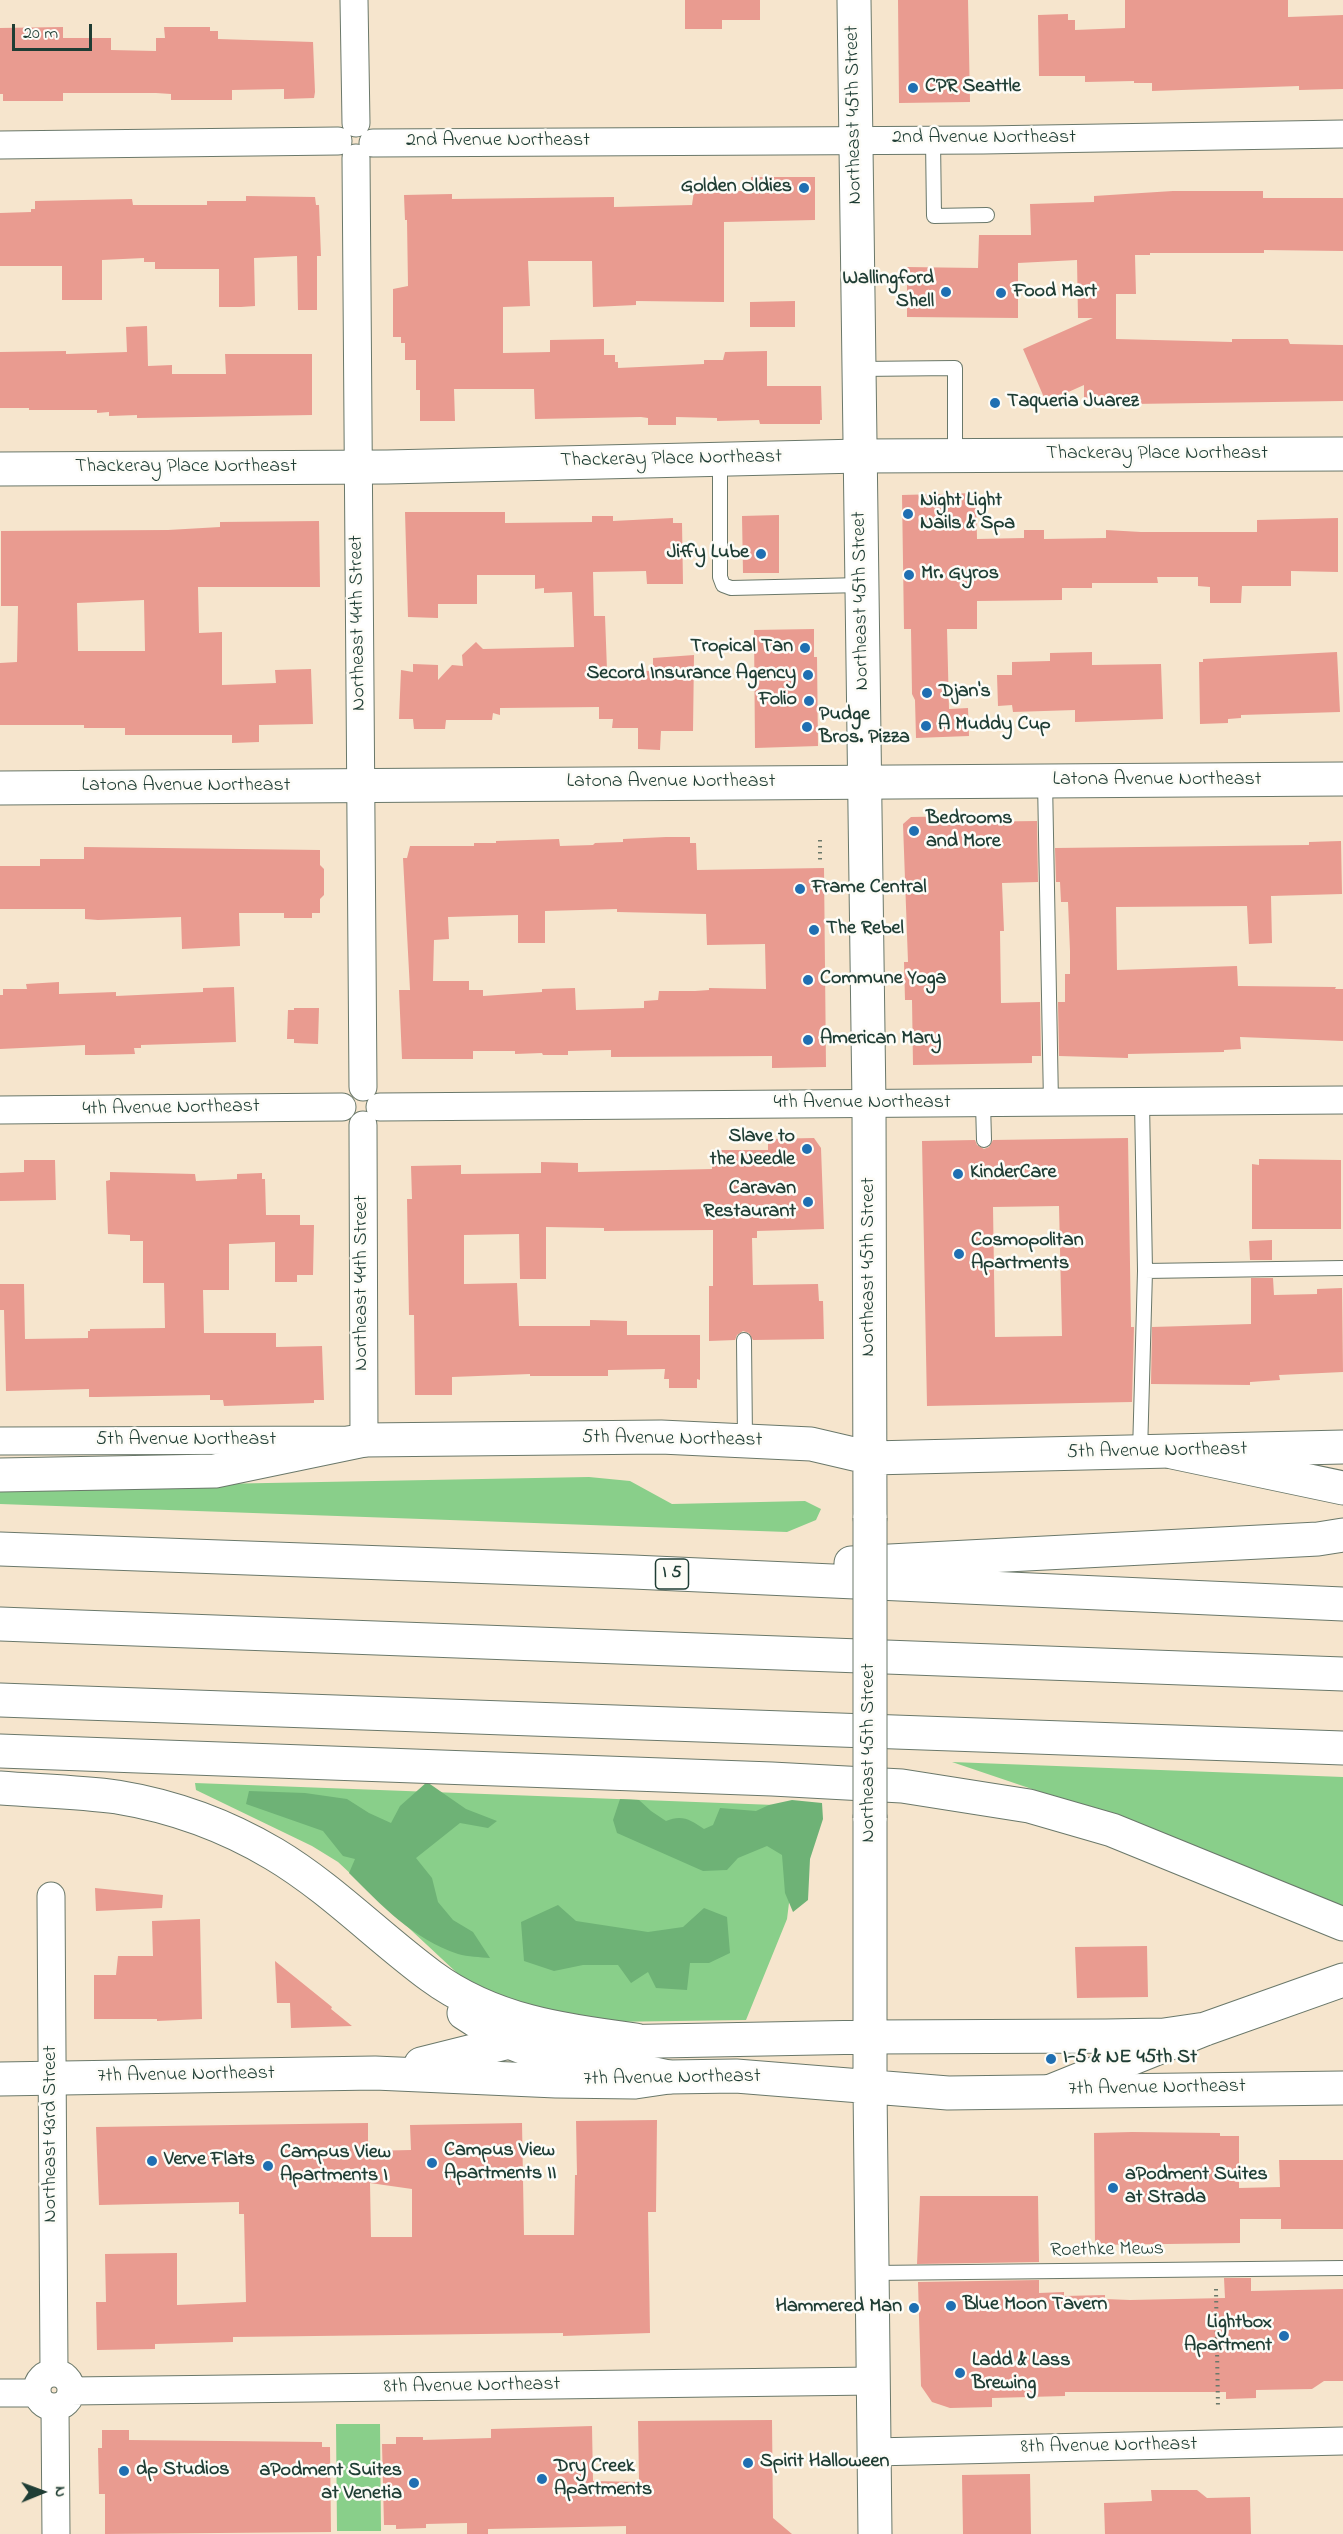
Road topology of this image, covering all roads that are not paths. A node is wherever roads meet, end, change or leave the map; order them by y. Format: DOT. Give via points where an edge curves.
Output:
graph roads {
  1 [pos="354,0"];
  2 [pos="854,0"];
  3 [pos="1343,134"];
  4 [pos="856,140"];
  5 [pos="933,140"];
  6 [pos="356,141"];
  7 [pos="0,146"];
  8 [pos="987,215"];
  9 [pos="859,369"];
  10 [pos="1343,454"];
  11 [pos="955,455"];
  12 [pos="860,456"];
  13 [pos="720,459"];
  14 [pos="357,467"];
  15 [pos="0,469"];
  16 [pos="862,585"];
  17 [pos="1343,779"];
  18 [pos="1045,781"];
  19 [pos="865,783"];
  20 [pos="360,786"];
  21 [pos="0,788"];
  22 [pos="363,1087"];
  23 [pos="1343,1100"];
  24 [pos="1142,1102"];
  25 [pos="983,1103"];
  26 [pos="1051,1103"];
  27 [pos="869,1104"];
  28 [pos="342,1107"];
  29 [pos="0,1110"];
  30 [pos="372,1116"];
  31 [pos="984,1140"];
  32 [pos="1343,1268"];
  33 [pos="1145,1271"];
  34 [pos="744,1340"];
  35 [pos="364,1440"];
  36 [pos="745,1440"];
  37 [pos="0,1441"];
  38 [pos="1343,1447"];
  39 [pos="1156,1453"];
  40 [pos="871,1458"];
  41 [pos="0,1475"];
  42 [pos="1341,1488"];
  43 [pos="1343,1535"];
  44 [pos="0,1549"];
  45 [pos="633,1572"];
  46 [pos="1343,1604"];
  47 [pos="0,1624"];
  48 [pos="1343,1674"];
  49 [pos="0,1700"];
  50 [pos="1343,1748"];
  51 [pos="0,1751"];
  52 [pos="0,1788"];
  53 [pos="51,1896"];
  54 [pos="1343,1924"];
  55 [pos="433,1978"];
  56 [pos="1343,1980"];
  57 [pos="1206,2029"];
  58 [pos="870,2037"];
  59 [pos="636,2040"];
  60 [pos="509,2042"];
  61 [pos="375,2073"];
  62 [pos="669,2077"];
  63 [pos="0,2079"];
  64 [pos="51,2079"];
  65 [pos="870,2087"];
  66 [pos="1343,2088"];
  67 [pos="1051,2091"];
  68 [pos="1343,2268"];
  69 [pos="872,2273"];
  70 [pos="874,2381"];
  71 [pos="54,2391"];
  72 [pos="0,2393"];
  73 [pos="1343,2441"];
  74 [pos="874,2452"];
  75 [pos="56,2534"];
  76 [pos="876,2534"];
  1 -- 6 [label="street, Northeast 44th Street"];
  2 -- 4 [label="main road, Northeast 45th Street"];
  3 -- 5 [label="street, 2nd Avenue Northeast"];
  4 -- 5 [label="street, 2nd Avenue Northeast"];
  4 -- 6 [label="street, 2nd Avenue Northeast"];
  4 -- 9 [label="main road, Northeast 45th Street"];
  5 -- 8 [label="lane" via="934,216"];
  6 -- 7 [label="street, 2nd Avenue Northeast"];
  6 -- 14 [label="street, Northeast 44th Street"];
  9 -- 11 [label="lane" via="955,368"];
  9 -- 12 [label="main road, Northeast 45th Street"];
  10 -- 11 [label="main road, Thackeray Place Northeast"];
  11 -- 12 [label="main road, Thackeray Place Northeast"];
  12 -- 13 [label="main road, Thackeray Place Northeast"];
  12 -- 16 [label="main road, Northeast 45th Street"];
  13 -- 14 [label="main road, Thackeray Place Northeast"];
  13 -- 16 [label="lane" via="723,585"];
  14 -- 15 [label="main road, Thackeray Place Northeast"];
  14 -- 20 [label="street, Northeast 44th Street"];
  16 -- 19 [label="main road, Northeast 45th Street"];
  17 -- 18 [label="main road, Latona Avenue Northeast"];
  18 -- 19 [label="main road, Latona Avenue Northeast"];
  18 -- 26 [label="lane"];
  19 -- 20 [label="main road, Latona Avenue Northeast"];
  19 -- 27 [label="main road, Northeast 45th Street"];
  20 -- 21 [label="main road, Latona Avenue Northeast"];
  20 -- 22 [label="street, Northeast 44th Street"];
  22 -- 28 [label="street" via="351,1090"];
  22 -- 30 [label="street" via="378,1097"];
  23 -- 24 [label="street, 4th Avenue Northeast"];
  24 -- 26 [label="street, 4th Avenue Northeast"];
  24 -- 33 [label="lane"];
  25 -- 26 [label="street, 4th Avenue Northeast"];
  25 -- 27 [label="street, 4th Avenue Northeast"];
  25 -- 31 [label="lane"];
  27 -- 30 [label="street, 4th Avenue Northeast"];
  27 -- 40 [label="main road, Northeast 45th Street"];
  28 -- 29 [label="street, 4th Avenue Northeast"];
  28 -- 30 [label="street" via="349,1121"];
  30 -- 35 [label="street, Northeast 44th Street"];
  32 -- 33 [label="lane"];
  33 -- 39 [label="lane"];
  34 -- 36 [label="lane"];
  35 -- 36 [label="main road, 5th Avenue Northeast"];
  35 -- 37 [label="street, 5th Avenue Northeast"];
  35 -- 41 [label="main road" via="215,1471"];
  36 -- 40 [label="main road, 5th Avenue Northeast" via="811,1444"];
  38 -- 39 [label="main road, 5th Avenue Northeast"];
  39 -- 40 [label="main road, 5th Avenue Northeast"];
  39 -- 42 [label="main road"];
  40 -- 58 [label="main road, Northeast 45th Street, bridge"];
  43 -- 45 [label="main road"];
  44 -- 45 [label="main road, I 5"];
  45 -- 46 [label="main road, I 5"];
  47 -- 48 [label="main road"];
  49 -- 50 [label="main road"];
  51 -- 54 [label="main road" via="784,1779 933,1790 1029,1806 1112,1830"];
  52 -- 55 [label="main road" via="116,1797 185,1813 220,1827 297,1869"];
  53 -- 64 [label="street, Northeast 43rd Street"];
  55 -- 59 [label="main road" via="526,2022"];
  55 -- 60 [label="main road" via="461,2011"];
  56 -- 57 [label="main road"];
  57 -- 58 [label="main road" via="1106,2036"];
  57 -- 67 [label="main road"];
  58 -- 59 [label="main road"];
  58 -- 65 [label="main road, Northeast 45th Street"];
  59 -- 60 [label="main road"];
  60 -- 61 [label="main road"];
  60 -- 62 [label="main road" via="555,2060"];
  61 -- 62 [label="main road, 7th Avenue Northeast" via="556,2081 634,2082"];
  61 -- 64 [label="main road, 7th Avenue Northeast"];
  62 -- 65 [label="main road, 7th Avenue Northeast" via="766,2077"];
  63 -- 64 [label="main road, 7th Avenue Northeast"];
  64 -- 71 [label="street, Northeast 43rd Street"];
  65 -- 67 [label="main road, 7th Avenue Northeast" via="948,2093"];
  65 -- 69 [label="main road, Northeast 45th Street"];
  66 -- 67 [label="main road, 7th Avenue Northeast"];
  68 -- 69 [label="lane, Roethke Mews"];
  69 -- 70 [label="main road, Northeast 45th Street"];
  70 -- 71 [label="street, 8th Avenue Northeast"];
  70 -- 74 [label="main road, Northeast 45th Street"];
  71 -- 72 [label="street, 8th Avenue Northeast"];
  71 -- 75 [label="street, Northeast 43rd Street"];
  73 -- 74 [label="street, 8th Avenue Northeast"];
  74 -- 76 [label="main road, Northeast 45th Street"];
}
